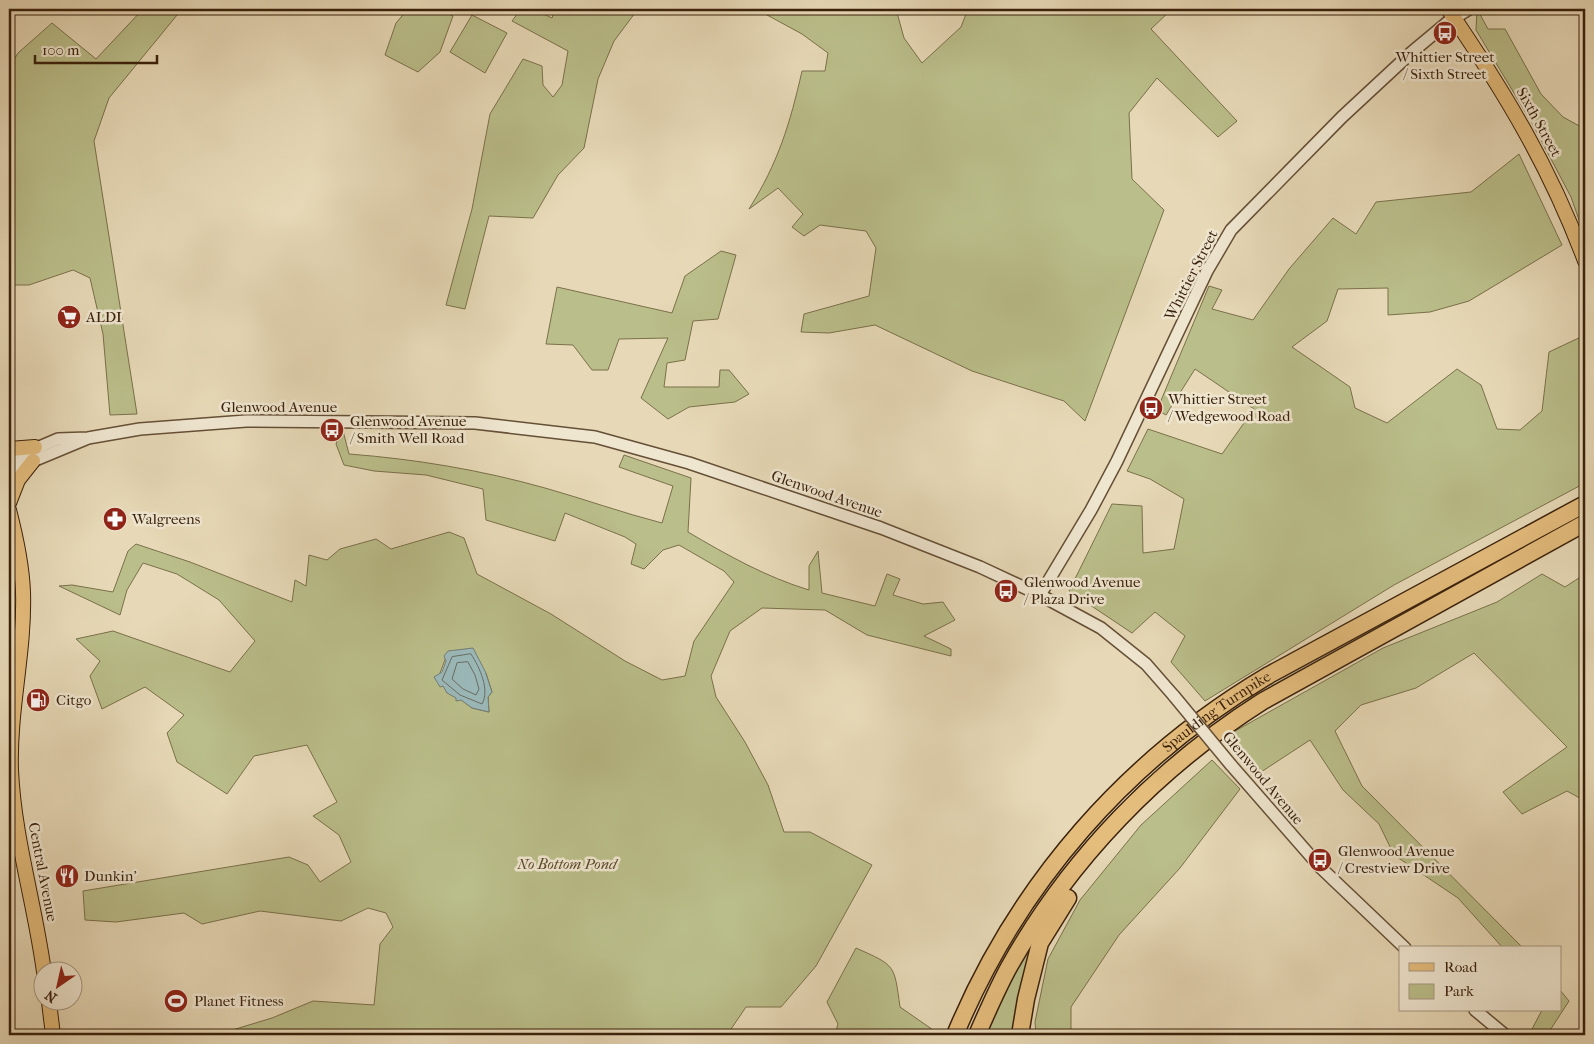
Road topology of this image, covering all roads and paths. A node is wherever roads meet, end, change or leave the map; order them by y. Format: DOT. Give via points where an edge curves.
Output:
graph roads {
  1 [pos="1469,9"];
  2 [pos="1451,13"];
  3 [pos="1585,261"];
  4 [pos="9,449"];
  5 [pos="34,454"];
  6 [pos="9,460"];
  7 [pos="9,471"];
  8 [pos="9,503"];
  9 [pos="1585,504"];
  10 [pos="9,510"];
  11 [pos="1585,523"];
  12 [pos="1040,595"];
  13 [pos="1122,815"];
  14 [pos="1403,946"];
  15 [pos="42,962"];
  16 [pos="50,1012"];
  17 [pos="1477,1012"];
  18 [pos="53,1035"];
  19 [pos="955,1035"];
  20 [pos="977,1035"];
  21 [pos="1020,1035"];
  22 [pos="1505,1035"];
  1 -- 2 [label="street, Whittier Street"];
  2 -- 3 [label="main road, Sixth Street" via="1494,75 1537,149"];
  2 -- 12 [label="street, Whittier Street" via="1231,230 1207,271 1117,461"];
  4 -- 5 [label="main road"];
  5 -- 6 [label="street, Glenwood Avenue"];
  5 -- 7 [label="street, Glenwood Avenue"];
  5 -- 8 [label="main road"];
  5 -- 12 [label="street, Glenwood Avenue" via="88,438 189,424 264,421 476,423 595,437 690,463 881,528"];
  9 -- 19 [label="highway, Spaulding Turnpike" via="1269,676 1182,733 1109,800 1045,875 992,957"];
  10 -- 15 [label="main road, Central Avenue" via="19,553 23,592 11,770"];
  11 -- 13 [label="highway, Spaulding Turnpike" via="1263,701 1195,748"];
  12 -- 14 [label="street, Glenwood Avenue, bridge" via="1116,638 1146,664 1321,868"];
  13 -- 20 [label="highway, Spaulding Turnpike" via="1031,931"];
  13 -- 21 [label="highway" via="1113,836 1070,893 1040,943"];
  16 -- 18 [label="main road"];
  17 -- 22 [label="street"];
}
